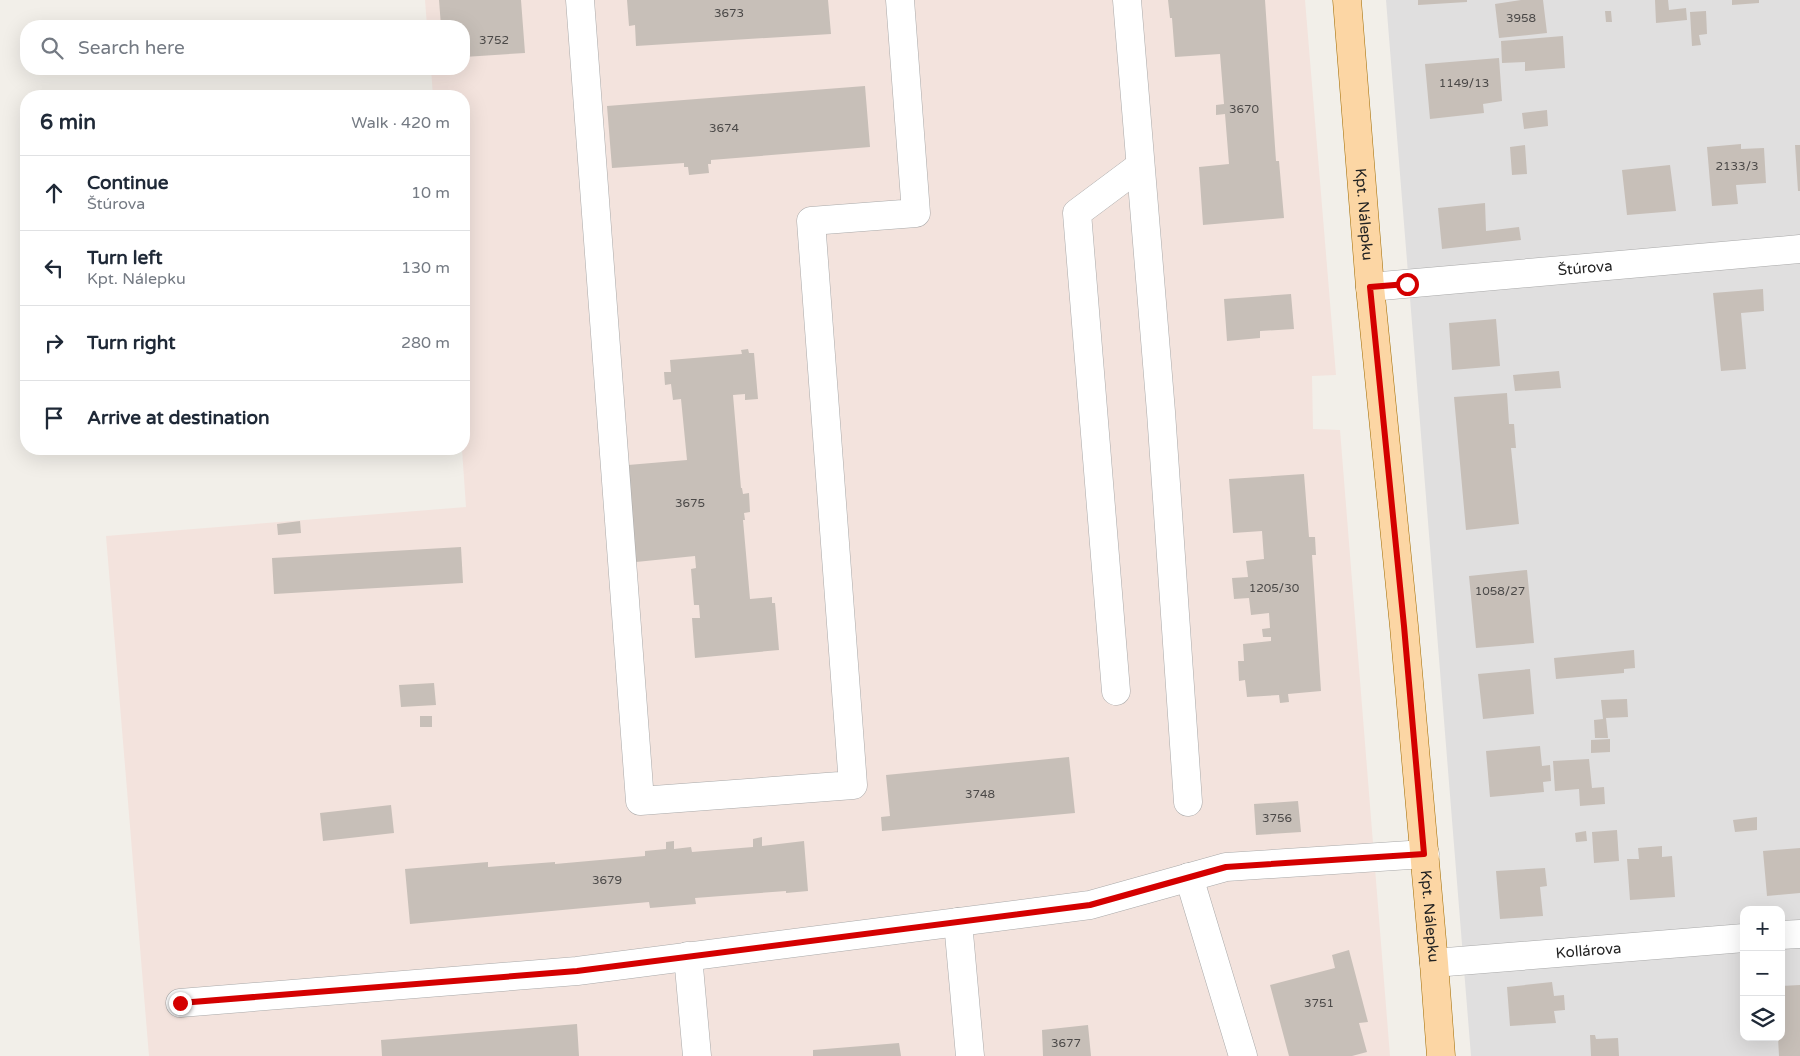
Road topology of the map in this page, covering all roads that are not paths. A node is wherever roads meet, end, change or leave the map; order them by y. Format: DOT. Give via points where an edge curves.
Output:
graph roads {
  1 [pos="580,0"];
  2 [pos="900,0"];
  3 [pos="1127,0"];
  4 [pos="1347,0"];
  5 [pos="1140,166"];
  6 [pos="1800,249"];
  7 [pos="1370,287"];
  8 [pos="1116,690"];
  9 [pos="1188,802"];
  10 [pos="1424,854"];
  11 [pos="1189,877"];
  12 [pos="958,922"];
  13 [pos="1800,934"];
  14 [pos="1785,935"];
  15 [pos="1740,938"];
  16 [pos="688,956"];
  17 [pos="1434,964"];
  18 [pos="180,1003"];
  19 [pos="696,1056"];
  20 [pos="970,1056"];
  21 [pos="1243,1056"];
  22 [pos="1441,1056"];
  1 -- 2 [label="street" via="640,801 854,785 811,221 916,213"];
  3 -- 5 [label="street"];
  4 -- 7 [label="main road, Kpt. Nálepku"];
  5 -- 8 [label="street" via="1076,213"];
  5 -- 9 [label="street"];
  6 -- 7 [label="street, Štúrova"];
  7 -- 10 [label="main road, Kpt. Nálepku"];
  10 -- 11 [label="street" via="1226,867"];
  10 -- 17 [label="main road, Kpt. Nálepku"];
  11 -- 12 [label="street" via="1090,905"];
  11 -- 21 [label="street"];
  12 -- 16 [label="street"];
  12 -- 20 [label="street"];
  13 -- 14 [label="street"];
  15 -- 17 [label="street, Kollárova"];
  16 -- 18 [label="street" via="577,971"];
  16 -- 19 [label="street"];
  17 -- 22 [label="main road, Kpt. Nálepku"];
}
